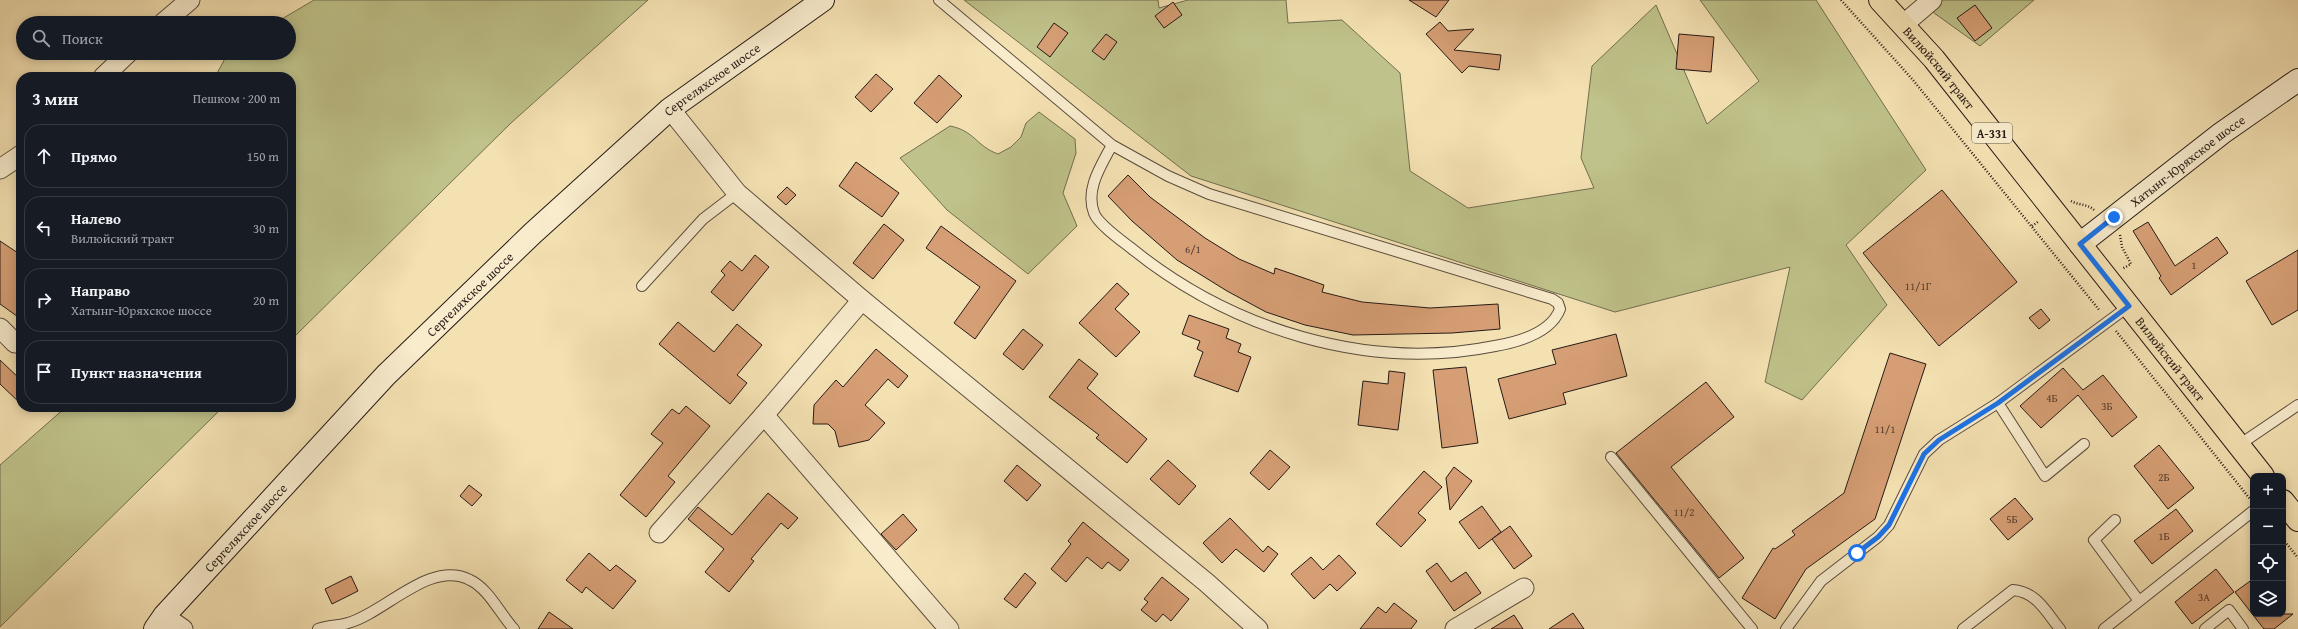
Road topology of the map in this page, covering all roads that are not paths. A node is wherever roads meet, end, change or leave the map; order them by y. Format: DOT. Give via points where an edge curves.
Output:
graph roads {
  1 [pos="190,0"];
  2 [pos="823,0"];
  3 [pos="939,0"];
  4 [pos="1880,0"];
  5 [pos="1932,0"];
  6 [pos="171,16"];
  7 [pos="1904,24"];
  8 [pos="120,60"];
  9 [pos="107,72"];
  10 [pos="2298,80"];
  11 [pos="670,109"];
  12 [pos="1112,145"];
  13 [pos="16,158"];
  14 [pos="0,169"];
  15 [pos="737,192"];
  16 [pos="2080,244"];
  17 [pos="642,286"];
  18 [pos="862,300"];
  19 [pos="2129,306"];
  20 [pos="0,328"];
  21 [pos="15,343"];
  22 [pos="1998,403"];
  23 [pos="2298,405"];
  24 [pos="764,415"];
  25 [pos="2084,444"];
  26 [pos="2239,445"];
  27 [pos="1611,457"];
  28 [pos="2261,473"];
  29 [pos="2286,505"];
  30 [pos="2250,513"];
  31 [pos="2115,520"];
  32 [pos="2298,520"];
  33 [pos="659,534"];
  34 [pos="1524,588"];
  35 [pos="2139,601"];
  36 [pos="159,622"];
  37 [pos="183,629"];
  38 [pos="318,629"];
  39 [pos="514,629"];
  40 [pos="949,629"];
  41 [pos="1258,629"];
  42 [pos="1455,629"];
  43 [pos="1752,629"];
  44 [pos="1786,629"];
  45 [pos="1963,629"];
  46 [pos="2060,629"];
  47 [pos="2104,629"];
  48 [pos="2205,629"];
  49 [pos="2243,629"];
  1 -- 6 [label="street"];
  2 -- 11 [label="main road, Сергеляхское шоссе"];
  3 -- 12 [label="lane"];
  4 -- 7 [label="main road, Вилюйский тракт / А-331"];
  5 -- 7 [label="street"];
  7 -- 16 [label="main road, Вилюйский тракт / А-331"];
  8 -- 9 [label="street"];
  10 -- 16 [label="main road, Хатынг-Юряхское шоссе" via="2222,133"];
  11 -- 15 [label="street"];
  11 -- 36 [label="main road, Сергеляхское шоссе" via="533,233 386,375"];
  12 -- 12 [label="lane" via="1168,176 1209,194 1552,299 1558,303 1560,309 1546,328 1510,343 1453,352 1387,353 1283,332 1224,308 1177,283 1113,234 1094,214 1091,192 1097,172"];
  13 -- 14 [label="street"];
  15 -- 17 [label="lane" via="703,219"];
  15 -- 18 [label="street"];
  16 -- 19 [label="main road, Вилюйский тракт / А-331"];
  18 -- 24 [label="street"];
  18 -- 41 [label="street" via="1070,468 1208,583"];
  19 -- 22 [label="lane"];
  19 -- 26 [label="main road, Вилюйский тракт / А-331"];
  20 -- 21 [label="street"];
  22 -- 25 [label="lane" via="2044,476"];
  22 -- 44 [label="lane" via="1939,440 1924,454 1889,525 1878,537 1821,581"];
  23 -- 26 [label="lane"];
  24 -- 33 [label="street"];
  24 -- 40 [label="street"];
  26 -- 28 [label="main road, Вилюйский тракт / А-331"];
  27 -- 43 [label="lane"];
  29 -- 32 [label="main road"];
  30 -- 35 [label="lane"];
  31 -- 35 [label="lane" via="2094,540"];
  34 -- 42 [label="street"];
  35 -- 47 [label="lane"];
  36 -- 37 [label="street"];
  38 -- 39 [label="lane" via="348,623 373,612 414,586 435,577 454,574 470,580 485,591"];
  45 -- 46 [label="lane" via="2013,590 2025,591 2033,596"];
  48 -- 49 [label="lane" via="2229,610"];
}
